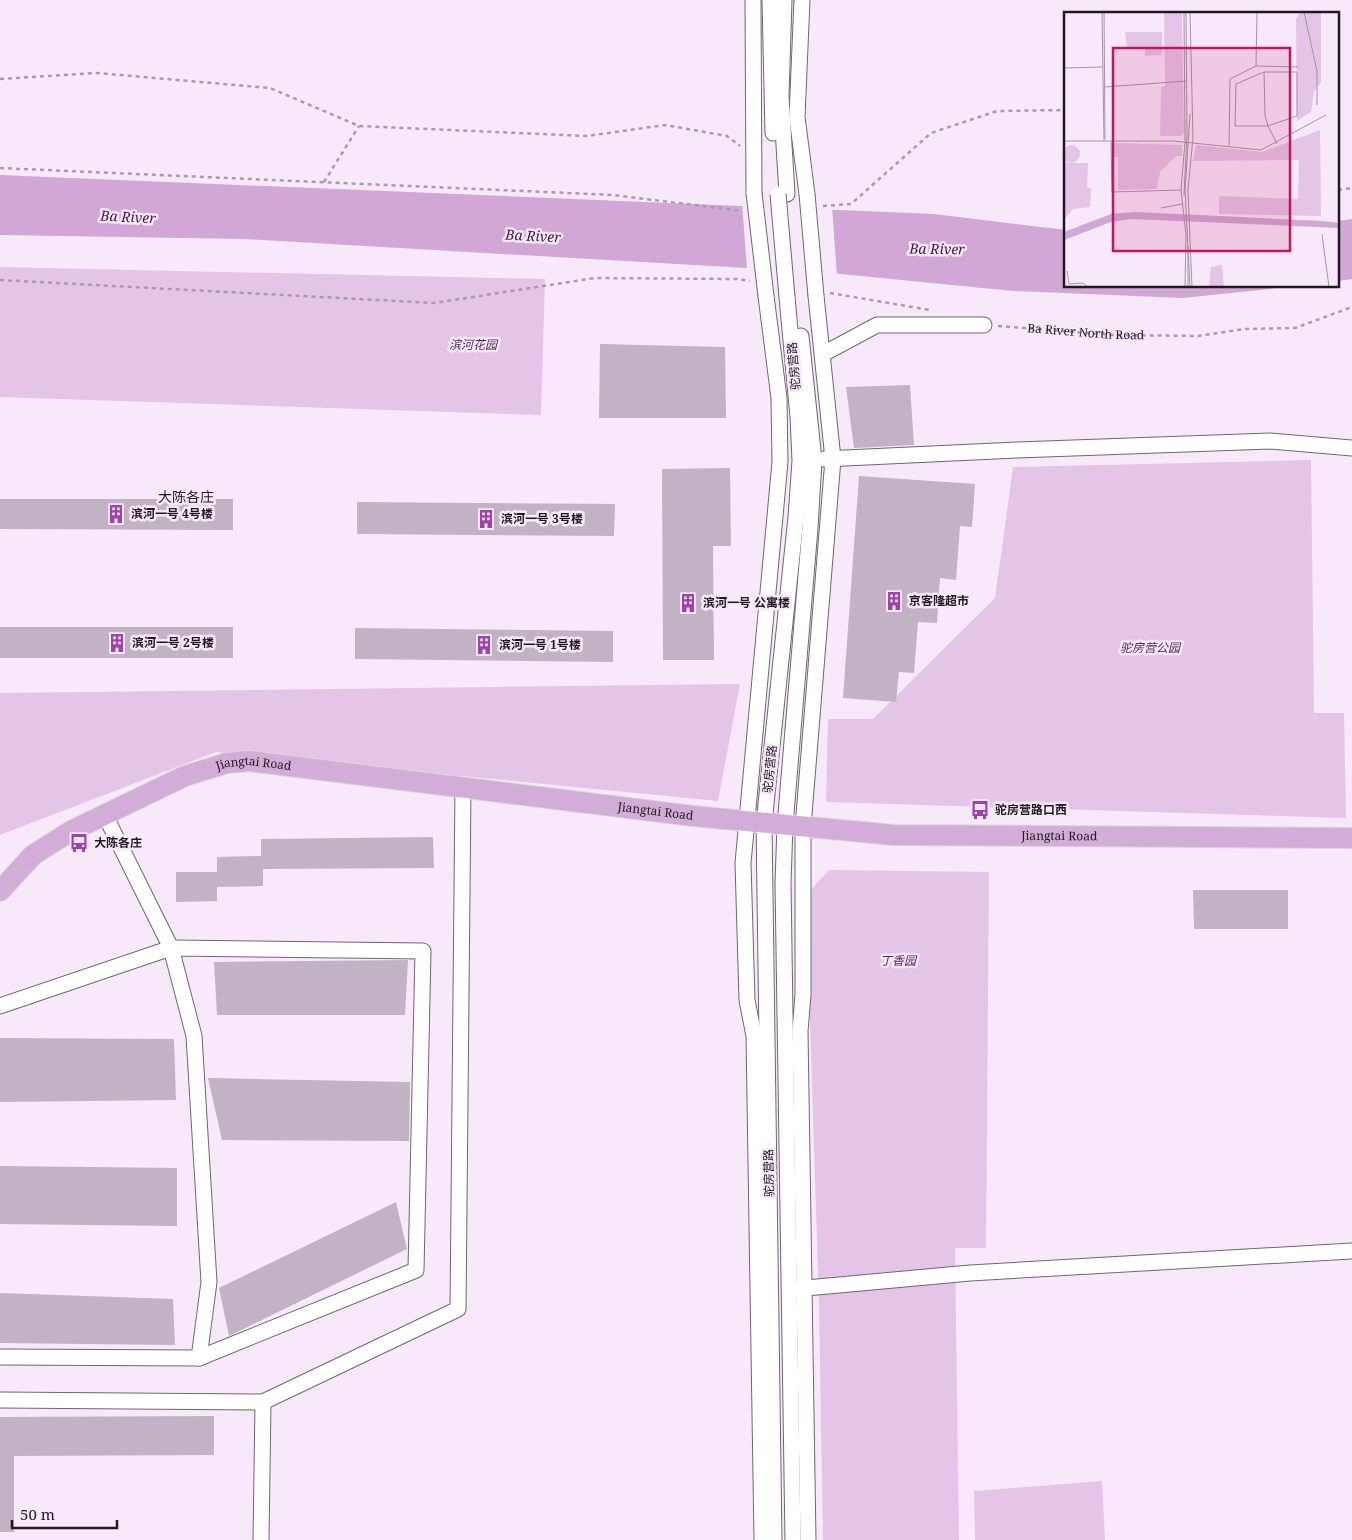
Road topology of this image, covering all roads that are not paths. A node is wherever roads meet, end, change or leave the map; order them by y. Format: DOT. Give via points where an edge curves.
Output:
graph roads {
  1 [pos="753,0"];
  2 [pos="770,0"];
  3 [pos="784,0"];
  4 [pos="802,0"];
  5 [pos="782,194"];
  6 [pos="984,325"];
  7 [pos="823,354"];
  8 [pos="1352,448"];
  9 [pos="833,459"];
  10 [pos="807,460"];
  11 [pos="780,462"];
  12 [pos="463,787"];
  13 [pos="104,814"];
  14 [pos="755,822"];
  15 [pos="794,826"];
  16 [pos="1352,838"];
  17 [pos="0,891"];
  18 [pos="171,948"];
  19 [pos="0,1006"];
  20 [pos="1352,1251"];
  21 [pos="796,1289"];
  22 [pos="0,1358"];
  23 [pos="199,1358"];
  24 [pos="0,1400"];
  25 [pos="263,1402"];
  26 [pos="261,1540"];
  27 [pos="762,1540"];
  28 [pos="774,1540"];
  29 [pos="793,1540"];
  30 [pos="808,1540"];
  1 -- 11 [label="street, bridge" via="754,193 779,398"];
  2 -- 5 [label="street, 驼房营路" via="771,107"];
  3 -- 5 [label="street, 驼房营路"];
  4 -- 7 [label="street, bridge" via="797,117 823,295"];
  5 -- 10 [label="street, 驼房营路"];
  6 -- 7 [label="street" via="876,325"];
  7 -- 9 [label="street"];
  8 -- 9 [label="street" via="1270,441"];
  9 -- 10 [label="street"];
  9 -- 15 [label="street"];
  10 -- 11 [label="street"];
  10 -- 14 [label="street, 驼房营路" via="796,517"];
  10 -- 15 [label="street, 驼房营路" via="810,528"];
  11 -- 14 [label="street"];
  12 -- 13 [label="main road, Jiangtai Road" via="286,764 234,762 185,776"];
  12 -- 14 [label="main road, Jiangtai Road"];
  12 -- 25 [label="street" via="458,1309"];
  13 -- 17 [label="main road, Jiangtai Road" via="33,855"];
  13 -- 18 [label="street"];
  14 -- 15 [label="main road, Jiangtai Road"];
  14 -- 27 [label="street" via="743,863 747,1000 754,1036"];
  14 -- 28 [label="street, 驼房营路"];
  15 -- 16 [label="main road, Jiangtai Road" via="959,837"];
  15 -- 21 [label="street, 驼房营路" via="783,883"];
  18 -- 19 [label="street"];
  18 -- 23 [label="street" via="194,1036 209,1282"];
  18 -- 23 [label="street" via="423,951 416,1270"];
  20 -- 21 [label="street" via="970,1273"];
  21 -- 29 [label="street, 驼房营路"];
  21 -- 30 [label="street"];
  22 -- 23 [label="street"];
  24 -- 25 [label="street"];
  25 -- 26 [label="street"];
}
